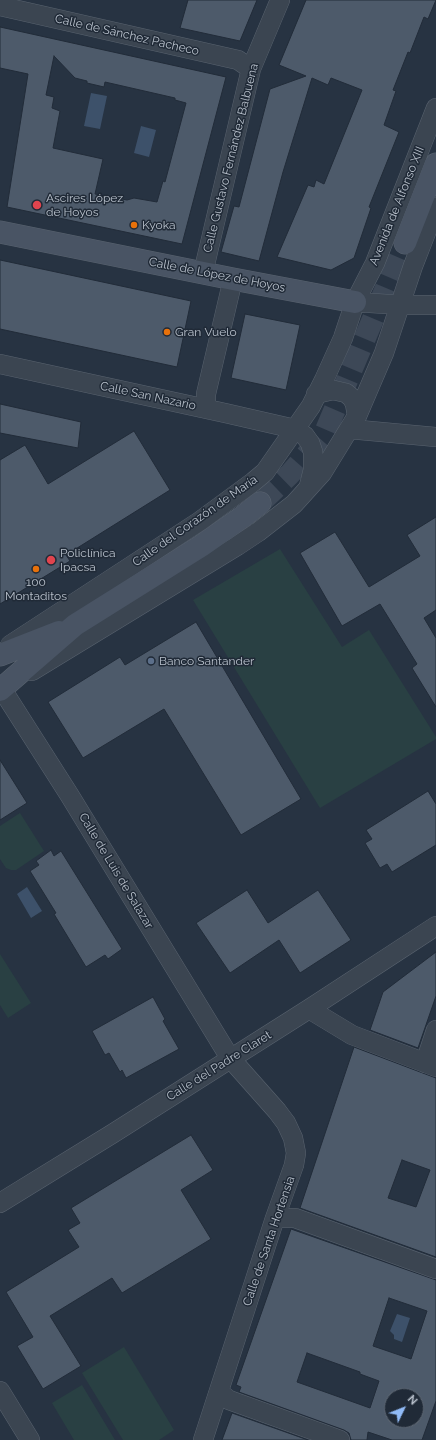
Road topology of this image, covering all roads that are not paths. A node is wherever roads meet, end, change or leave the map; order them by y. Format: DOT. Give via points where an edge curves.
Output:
graph roads {
  1 [pos="280,0"];
  2 [pos="0,6"];
  3 [pos="251,69"];
  4 [pos="436,108"];
  5 [pos="436,164"];
  6 [pos="436,207"];
  7 [pos="0,232"];
  8 [pos="405,244"];
  9 [pos="203,273"];
  10 [pos="233,279"];
  11 [pos="355,302"];
  12 [pos="401,305"];
  13 [pos="436,305"];
  14 [pos="0,364"];
  15 [pos="316,394"];
  16 [pos="206,408"];
  17 [pos="353,422"];
  18 [pos="295,429"];
  19 [pos="436,437"];
  20 [pos="308,489"];
  21 [pos="260,503"];
  22 [pos="75,625"];
  23 [pos="0,651"];
  24 [pos="0,655"];
  25 [pos="1,688"];
  26 [pos="436,926"];
  27 [pos="309,1009"];
  28 [pos="436,1030"];
  29 [pos="230,1058"];
  30 [pos="430,1065"];
  31 [pos="0,1203"];
  32 [pos="276,1218"];
  33 [pos="436,1269"];
  34 [pos="0,1391"];
  35 [pos="219,1392"];
  36 [pos="30,1440"];
  37 [pos="203,1440"];
  38 [pos="340,1440"];
  1 -- 3 [label="street, Calle Gustavo Fernández Balbuena"];
  2 -- 3 [label="street, Calle de Sánchez Pacheco" via="238,60"];
  3 -- 9 [label="street, Calle Gustavo Fernández Balbuena"];
  4 -- 11 [label="street, Avenida de Alfonso XIII" via="375,263"];
  5 -- 8 [label="street, Avenida de Alfonso XIII"];
  6 -- 12 [label="street"];
  7 -- 9 [label="street, Calle de López de Hoyos"];
  9 -- 10 [label="street, Calle de López de Hoyos"];
  10 -- 11 [label="street, Calle de López de Hoyos"];
  10 -- 16 [label="street" via="206,394"];
  11 -- 12 [label="street, Calle de López de Hoyos"];
  11 -- 15 [label="street, Calle del Corazón de María" via="343,338"];
  12 -- 13 [label="street, Calle de López de Hoyos"];
  12 -- 17 [label="street" via="384,352"];
  14 -- 16 [label="street, Calle San Nazario"];
  15 -- 17 [label="street" via="333,390 346,393 355,404"];
  15 -- 18 [label="street, Calle del Corazón de María"];
  16 -- 18 [label="street, Calle San Nazario"];
  17 -- 19 [label="street"];
  17 -- 20 [label="street" via="328,464"];
  18 -- 20 [label="street" via="305,436 313,452"];
  18 -- 23 [label="street, Calle del Corazón de María" via="265,472 252,482 200,521"];
  20 -- 25 [label="street" via="294,504 237,546"];
  21 -- 22 [label="street, Calle del Corazón de María" via="201,546"];
  22 -- 24 [label="street, Calle del Corazón de María"];
  22 -- 25 [label="street, Calle del Corazón de María"];
  25 -- 29 [label="street, Calle de Luis de Salazar"];
  26 -- 27 [label="street, Calle del Padre Claret"];
  27 -- 29 [label="street, Calle del Padre Claret"];
  27 -- 30 [label="street" via="352,1036"];
  28 -- 30 [label="street"];
  29 -- 31 [label="street, Calle del Padre Claret"];
  29 -- 32 [label="street, Calle de Santa Hortensia" via="277,1110 293,1138 296,1153 294,1165"];
  32 -- 33 [label="street" via="295,1218"];
  32 -- 35 [label="street, Calle de Santa Hortensia"];
  34 -- 36 [label="street"];
  35 -- 37 [label="street, Calle de Santa Hortensia"];
  35 -- 38 [label="street" via="229,1400"];
}
